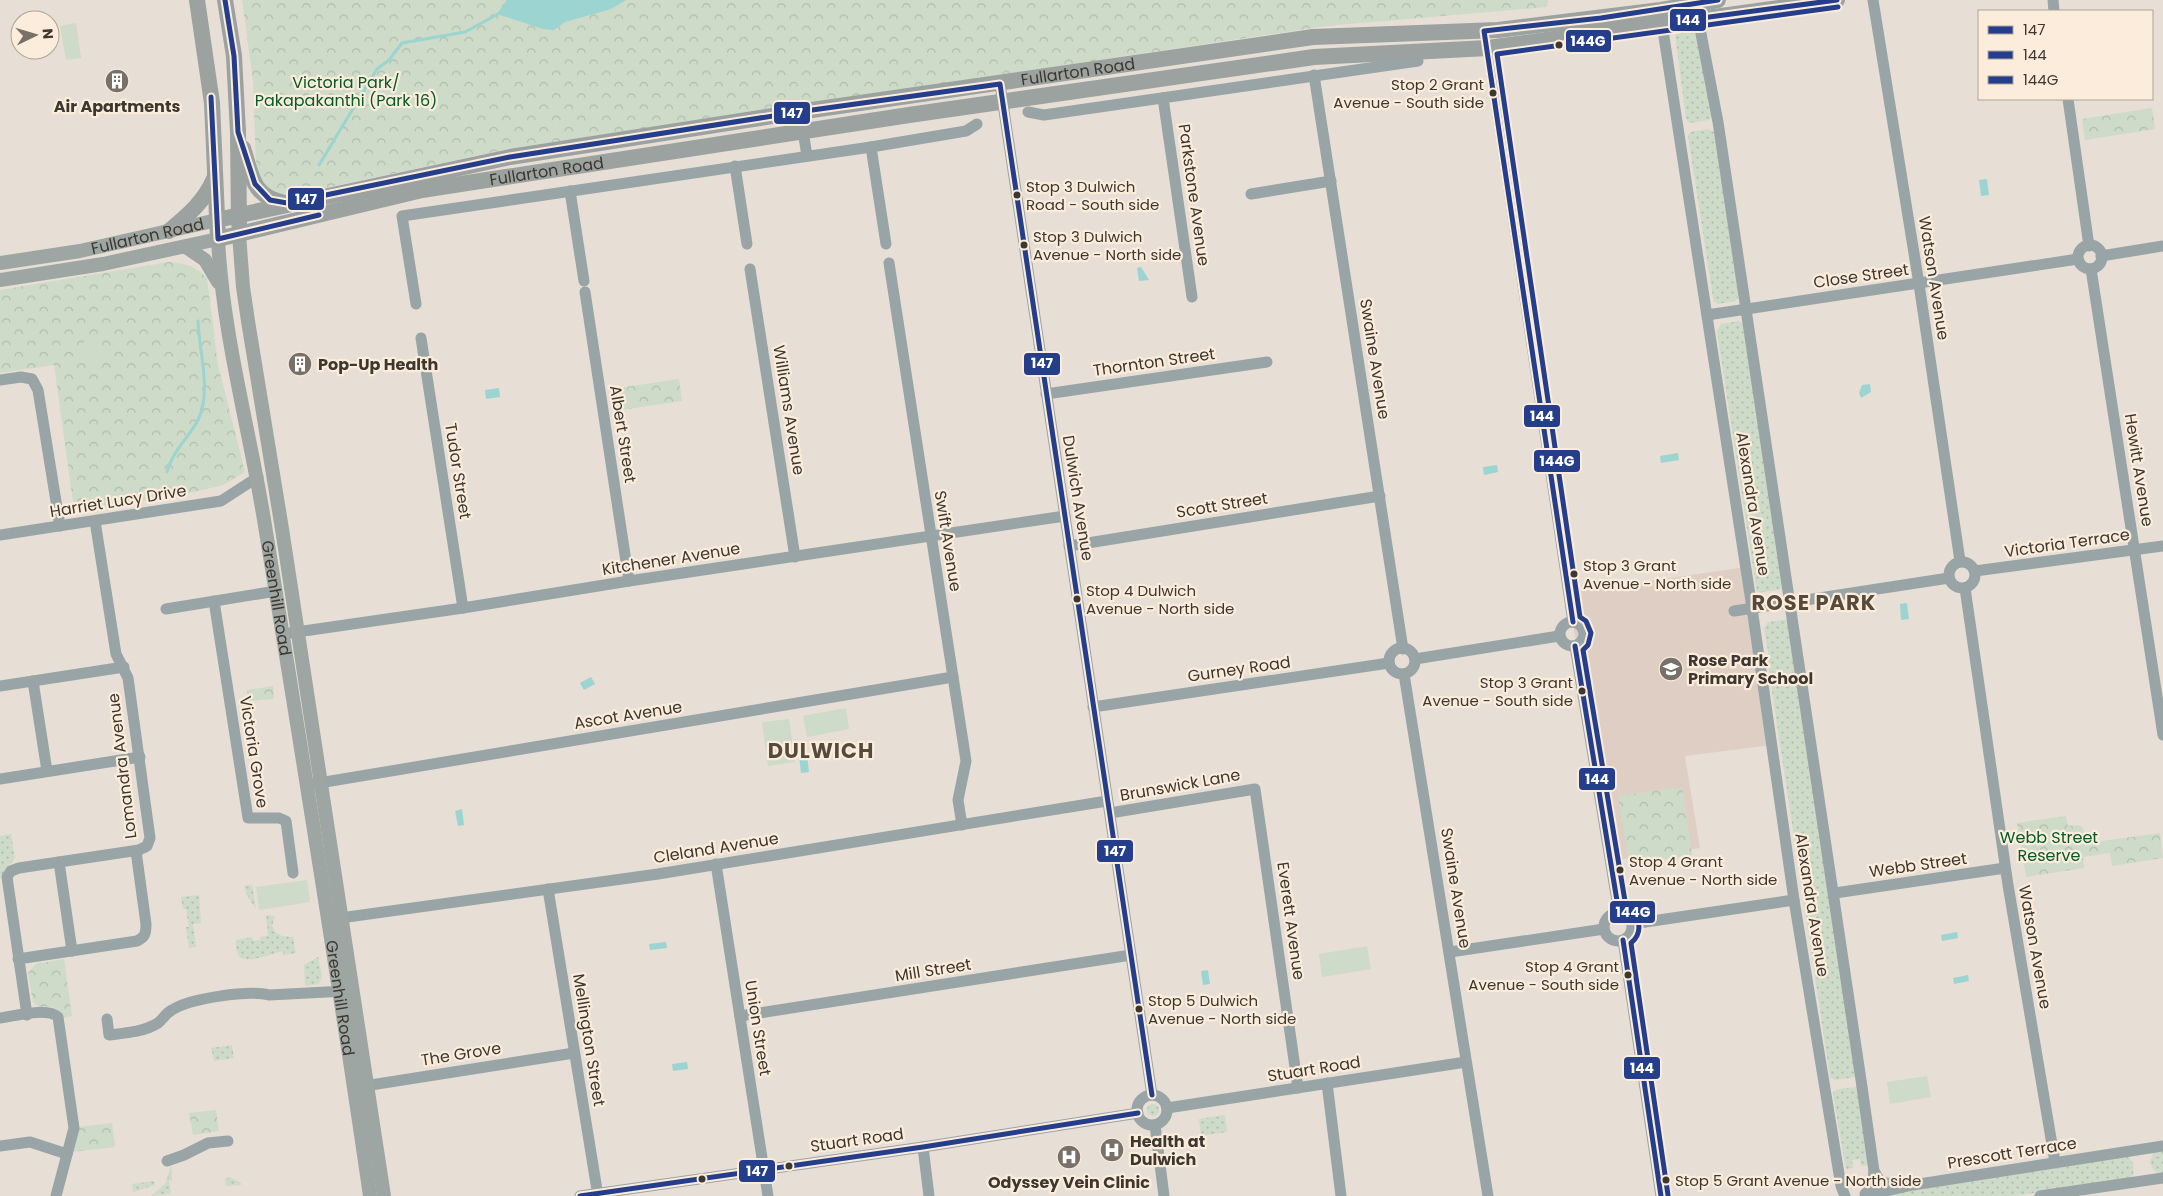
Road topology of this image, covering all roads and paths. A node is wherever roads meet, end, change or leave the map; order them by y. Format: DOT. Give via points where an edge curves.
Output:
graph roads {
  1 [pos="197,0"];
  2 [pos="225,0"];
  3 [pos="1718,0"];
  4 [pos="1837,0"];
  5 [pos="1873,0"];
  6 [pos="1695,12"];
  7 [pos="1662,24"];
  8 [pos="1484,31"];
  9 [pos="1254,46"];
  10 [pos="1488,48"];
  11 [pos="1418,61"];
  12 [pos="1258,65"];
  13 [pos="1314,75"];
  14 [pos="1260,83"];
  15 [pos="1000,84"];
  16 [pos="1163,98"];
  17 [pos="2068,100"];
  18 [pos="1002,102"];
  19 [pos="799,112"];
  20 [pos="1028,112"];
  21 [pos="977,124"];
  22 [pos="803,131"];
  23 [pos="238,132"];
  24 [pos="871,147"];
  25 [pos="806,156"];
  26 [pos="734,166"];
  27 [pos="215,178"];
  28 [pos="1331,181"];
  29 [pos="570,192"];
  30 [pos="1251,194"];
  31 [pos="287,203"];
  32 [pos="239,214"];
  33 [pos="217,220"];
  34 [pos="169,231"];
  35 [pos="240,234"];
  36 [pos="218,239"];
  37 [pos="747,244"];
  38 [pos="886,244"];
  39 [pos="2089,246"];
  40 [pos="2163,246"];
  41 [pos="186,247"];
  42 [pos="2101,256"];
  43 [pos="2078,259"];
  44 [pos="889,262"];
  45 [pos="0,263"];
  46 [pos="750,269"];
  47 [pos="2091,269"];
  48 [pos="0,280"];
  49 [pos="1919,284"];
  50 [pos="220,285"];
  51 [pos="1192,297"];
  52 [pos="416,304"];
  53 [pos="1745,309"];
  54 [pos="1708,315"];
  55 [pos="421,338"];
  56 [pos="1268,362"];
  57 [pos="0,380"];
  58 [pos="1046,394"];
  59 [pos="258,477"];
  60 [pos="1380,496"];
  61 [pos="1064,516"];
  62 [pos="95,521"];
  63 [pos="60,526"];
  64 [pos="0,535"];
  65 [pos="931,536"];
  66 [pos="1069,546"];
  67 [pos="2163,546"];
  68 [pos="2135,550"];
  69 [pos="795,557"];
  70 [pos="1960,562"];
  71 [pos="1975,571"];
  72 [pos="1949,578"];
  73 [pos="629,581"];
  74 [pos="1965,588"];
  75 [pos="276,590"];
  76 [pos="214,601"];
  77 [pos="1790,602"];
  78 [pos="463,608"];
  79 [pos="1752,608"];
  80 [pos="166,609"];
  81 [pos="1734,611"];
  82 [pos="1573,622"];
  83 [pos="298,633"];
  84 [pos="283,634"];
  85 [pos="1559,636"];
  86 [pos="1575,646"];
  87 [pos="1403,649"];
  88 [pos="1414,659"];
  89 [pos="1390,663"];
  90 [pos="124,667"];
  91 [pos="1404,674"];
  92 [pos="953,677"];
  93 [pos="33,681"];
  94 [pos="0,686"];
  95 [pos="1093,707"];
  96 [pos="2163,735"];
  97 [pos="140,757"];
  98 [pos="47,771"];
  99 [pos="0,778"];
  100 [pos="315,783"];
  101 [pos="1256,789"];
  102 [pos="1107,801"];
  103 [pos="1110,814"];
  104 [pos="962,825"];
  105 [pos="136,851"];
  106 [pos="59,862"];
  107 [pos="716,864"];
  108 [pos="2005,868"];
  109 [pos="293,873"];
  110 [pos="548,889"];
  111 [pos="1835,893"];
  112 [pos="1794,900"];
  113 [pos="1619,913"];
  114 [pos="335,918"];
  115 [pos="1632,924"];
  116 [pos="1604,929"];
  117 [pos="1623,940"];
  118 [pos="72,951"];
  119 [pos="1450,952"];
  120 [pos="1131,955"];
  121 [pos="18,959"];
  122 [pos="346,991"];
  123 [pos="27,1015"];
  124 [pos="740,1016"];
  125 [pos="0,1018"];
  126 [pos="107,1019"];
  127 [pos="574,1053"];
  128 [pos="1466,1062"];
  129 [pos="1328,1083"];
  130 [pos="360,1086"];
  131 [pos="1298,1088"];
  132 [pos="1152,1095"];
  133 [pos="1167,1108"];
  134 [pos="1138,1113"];
  135 [pos="1154,1125"];
  136 [pos="228,1141"];
  137 [pos="0,1146"];
  138 [pos="2163,1146"];
  139 [pos="922,1147"];
  140 [pos="67,1154"];
  141 [pos="167,1161"];
  142 [pos="2055,1162"];
  143 [pos="764,1169"];
  144 [pos="1874,1171"];
  145 [pos="2163,1178"];
  146 [pos="1903,1187"];
  147 [pos="598,1195"];
  148 [pos="1867,1195"];
  149 [pos="2060,1195"];
  150 [pos="56,1196"];
  151 [pos="370,1196"];
  152 [pos="384,1196"];
  153 [pos="580,1196"];
  154 [pos="768,1196"];
  155 [pos="929,1196"];
  156 [pos="1164,1196"];
  157 [pos="1341,1196"];
  158 [pos="1488,1196"];
  159 [pos="1661,1196"];
  160 [pos="1846,1196"];
  161 [pos="2040,1196"];
  1 -- 27 [label="highway, Greenhill Road" via="212,103"];
  2 -- 23 [label="highway, Greenhill Road" via="234,56"];
  3 -- 6 [label="highway, Fullarton Road"];
  4 -- 6 [label="highway, Fullarton Road"];
  5 -- 49 [label="street, Watson Avenue"];
  6 -- 7 [label="highway, Fullarton Road"];
  6 -- 8 [label="highway, Fullarton Road"];
  6 -- 53 [label="street, Alexandra Avenue" via="1718,122"];
  7 -- 10 [label="highway, Fullarton Road"];
  7 -- 54 [label="street, Alexandra Avenue"];
  8 -- 9 [label="highway, Fullarton Road" via="1313,37"];
  8 -- 10 [label="highway"];
  9 -- 12 [label="highway"];
  9 -- 15 [label="highway, Fullarton Road"];
  10 -- 12 [label="highway, Fullarton Road" via="1314,57"];
  10 -- 82 [label="street"];
  11 -- 13 [label="street, Fullarton Road"];
  12 -- 14 [label="street"];
  12 -- 18 [label="highway, Fullarton Road"];
  13 -- 14 [label="street, Fullarton Road"];
  13 -- 28 [label="street, Swaine Avenue"];
  14 -- 16 [label="street, Fullarton Road"];
  15 -- 18 [label="street, Dulwich Avenue"];
  15 -- 19 [label="highway, Fullarton Road"];
  16 -- 20 [label="street, Fullarton Road" via="1044,115"];
  16 -- 51 [label="street, Parkstone Avenue"];
  17 -- 39 [label="street"];
  18 -- 22 [label="highway, Fullarton Road"];
  18 -- 58 [label="street, Dulwich Avenue"];
  19 -- 22 [label="highway"];
  19 -- 31 [label="highway, Fullarton Road" via="510,157"];
  21 -- 24 [label="street, Fullarton Road" via="966,131"];
  22 -- 25 [label="street"];
  22 -- 35 [label="highway, Fullarton Road" via="422,190"];
  23 -- 31 [label="highway" via="255,184 270,200"];
  23 -- 32 [label="highway, Greenhill Road"];
  24 -- 25 [label="street, Fullarton Road"];
  24 -- 38 [label="street"];
  25 -- 26 [label="street, Fullarton Road"];
  26 -- 29 [label="street, Fullarton Road"];
  26 -- 37 [label="street"];
  27 -- 33 [label="highway, Greenhill Road"];
  27 -- 34 [label="highway" via="207,196"];
  28 -- 30 [label="street"];
  28 -- 60 [label="street, Swaine Avenue"];
  29 -- 52 [label="street, Fullarton Road" via="402,216"];
  29 -- 73 [label="street, Albert Street"];
  31 -- 32 [label="highway, Fullarton Road"];
  32 -- 33 [label="highway, Fullarton Road"];
  32 -- 35 [label="highway, Greenhill Road"];
  33 -- 34 [label="main road, Fullarton Road"];
  33 -- 36 [label="highway, Greenhill Road"];
  34 -- 45 [label="main road, Fullarton Road" via="80,251"];
  35 -- 36 [label="highway, Fullarton Road"];
  35 -- 83 [label="main road, Greenhill Road" via="244,295"];
  36 -- 41 [label="main road, Fullarton Road"];
  36 -- 50 [label="main road, Greenhill Road"];
  39 -- 42 [label="street" via="2096,248"];
  39 -- 43 [label="street" via="2080,251"];
  40 -- 42 [label="street"];
  41 -- 48 [label="main road, Fullarton Road"];
  41 -- 50 [label="main road" via="205,260"];
  42 -- 47 [label="street" via="2100,264"];
  43 -- 47 [label="street" via="2084,267"];
  43 -- 49 [label="street, Close Street"];
  44 -- 65 [label="street, Swift Avenue"];
  46 -- 69 [label="street, Williams Avenue"];
  47 -- 68 [label="street, Hewitt Avenue"];
  49 -- 53 [label="street, Close Street"];
  49 -- 70 [label="street, Watson Avenue"];
  50 -- 59 [label="main road, Greenhill Road" via="237,385"];
  53 -- 54 [label="street, Close Street"];
  53 -- 77 [label="street, Alexandra Avenue"];
  54 -- 79 [label="street, Alexandra Avenue"];
  55 -- 78 [label="street, Tudor Street"];
  56 -- 58 [label="street, Thornton Street"];
  57 -- 63 [label="street" via="22,376 32,379 38,390"];
  58 -- 61 [label="street, Dulwich Avenue"];
  59 -- 62 [label="street, Harriet Lucy Drive" via="221,501"];
  59 -- 75 [label="main road, Greenhill Road"];
  60 -- 66 [label="street, Scott Street"];
  60 -- 87 [label="street, Swaine Avenue"];
  61 -- 65 [label="street, Kitchener Avenue"];
  61 -- 66 [label="street, Dulwich Avenue"];
  62 -- 63 [label="street, Harriet Lucy Drive"];
  62 -- 90 [label="street, Lomandra Avenue" via="116,654"];
  63 -- 64 [label="street, Harriet Lucy Drive"];
  65 -- 69 [label="street, Kitchener Avenue"];
  65 -- 92 [label="street, Swift Avenue"];
  66 -- 95 [label="street, Dulwich Avenue"];
  67 -- 68 [label="street, Victoria Terrace"];
  68 -- 71 [label="street, Victoria Terrace"];
  68 -- 96 [label="street, Hewitt Avenue"];
  69 -- 73 [label="street, Kitchener Avenue"];
  70 -- 71 [label="street" via="1970,564"];
  70 -- 72 [label="street" via="1952,566"];
  71 -- 74 [label="street" via="1972,583"];
  72 -- 74 [label="street" via="1954,586"];
  72 -- 77 [label="street"];
  73 -- 78 [label="street, Kitchener Avenue"];
  74 -- 108 [label="street, Watson Avenue"];
  75 -- 76 [label="street"];
  75 -- 84 [label="main road, Greenhill Road"];
  76 -- 80 [label="street"];
  76 -- 109 [label="street, Victoria Grove" via="248,818 286,821"];
  77 -- 79 [label="street"];
  77 -- 111 [label="street, Alexandra Avenue"];
  78 -- 83 [label="street, Kitchener Avenue"];
  79 -- 81 [label="street"];
  79 -- 112 [label="street, Alexandra Avenue"];
  82 -- 85 [label="street" via="1564,624"];
  82 -- 86 [label="street" via="1584,634"];
  83 -- 84 [label="street, Kitchener Avenue"];
  83 -- 100 [label="main road, Greenhill Road"];
  84 -- 100 [label="main road, Greenhill Road"];
  85 -- 86 [label="street" via="1567,646"];
  85 -- 88 [label="street"];
  86 -- 113 [label="street"];
  87 -- 88 [label="street" via="1411,652"];
  87 -- 89 [label="street" via="1392,654"];
  88 -- 91 [label="street" via="1413,668"];
  89 -- 91 [label="street" via="1396,672"];
  89 -- 95 [label="street, Gurney Road"];
  90 -- 93 [label="street"];
  90 -- 97 [label="street, Lomandra Avenue"];
  91 -- 119 [label="street, Swaine Avenue"];
  92 -- 100 [label="street, Ascot Avenue"];
  92 -- 104 [label="street, Swift Avenue" via="966,761 958,800"];
  93 -- 94 [label="street"];
  93 -- 98 [label="street"];
  95 -- 102 [label="street, Dulwich Avenue"];
  97 -- 98 [label="street"];
  97 -- 105 [label="street, Lomandra Avenue" via="150,838 147,846"];
  98 -- 99 [label="street"];
  100 -- 114 [label="main road, Greenhill Road"];
  101 -- 103 [label="street, Brunswick Lane"];
  101 -- 131 [label="street, Everett Avenue"];
  102 -- 103 [label="street, Dulwich Avenue"];
  102 -- 104 [label="street, Cleland Avenue"];
  103 -- 120 [label="street, Dulwich Avenue"];
  104 -- 107 [label="street, Cleland Avenue"];
  105 -- 106 [label="street, Lomandra Avenue"];
  105 -- 118 [label="street" via="146,934 137,941"];
  106 -- 118 [label="street"];
  106 -- 121 [label="street, Lomandra Avenue" via="19,868 7,877"];
  107 -- 110 [label="street, Cleland Avenue"];
  107 -- 124 [label="street, Union Street"];
  108 -- 111 [label="street, Webb Street"];
  108 -- 142 [label="street, Watson Avenue"];
  110 -- 114 [label="street, Cleland Avenue"];
  110 -- 127 [label="street, Mellington Street"];
  111 -- 144 [label="street, Alexandra Avenue"];
  112 -- 115 [label="street"];
  112 -- 160 [label="street, Alexandra Avenue" via="1841,1186"];
  113 -- 115 [label="street" via="1627,916"];
  113 -- 116 [label="street" via="1606,920"];
  114 -- 122 [label="main road, Greenhill Road"];
  115 -- 117 [label="street" via="1630,934"];
  116 -- 117 [label="street" via="1609,937"];
  116 -- 119 [label="street"];
  117 -- 159 [label="street"];
  118 -- 121 [label="street"];
  119 -- 128 [label="street, Swaine Avenue"];
  120 -- 124 [label="street, Mill Street"];
  120 -- 132 [label="street, Dulwich Avenue"];
  121 -- 123 [label="street, Lomandra Avenue"];
  122 -- 126 [label="street" via="269,995 257,992 200,1000 172,1010 157,1024 109,1035"];
  122 -- 130 [label="main road, Greenhill Road"];
  123 -- 125 [label="street"];
  123 -- 140 [label="street" via="50,1012 58,1017 74,1128"];
  124 -- 143 [label="street, Union Street"];
  127 -- 130 [label="street, The Grove"];
  127 -- 147 [label="street, Mellington Street"];
  128 -- 129 [label="street, Stuart Road"];
  128 -- 158 [label="street, Swaine Avenue"];
  129 -- 131 [label="street, Stuart Road"];
  129 -- 157 [label="street"];
  130 -- 151 [label="main road, Greenhill Road"];
  130 -- 152 [label="main road, Greenhill Road"];
  131 -- 133 [label="street, Stuart Road"];
  132 -- 133 [label="street" via="1164,1100"];
  132 -- 134 [label="street" via="1141,1100"];
  133 -- 135 [label="street" via="1166,1117"];
  134 -- 135 [label="street" via="1142,1121"];
  134 -- 139 [label="street, Stuart Road"];
  135 -- 156 [label="street"];
  136 -- 141 [label="street" via="208,1143"];
  137 -- 140 [label="street" via="30,1142"];
  138 -- 142 [label="street, Prescott Terrace"];
  139 -- 143 [label="street, Stuart Road"];
  139 -- 155 [label="street"];
  140 -- 150 [label="street"];
  142 -- 146 [label="street, Prescott Terrace"];
  143 -- 147 [label="street, Stuart Road"];
  143 -- 154 [label="street, Union Street"];
  144 -- 146 [label="street" via="1880,1181"];
  144 -- 148 [label="street, Alexandra Avenue" via="1872,1188"];
  145 -- 149 [label="street"];
  146 -- 148 [label="street, Prescott Terrace"];
  147 -- 153 [label="street, Stuart Road"];
  148 -- 160 [label="street, Prescott Terrace" via="1854,1193"];
  149 -- 161 [label="street"];
}
